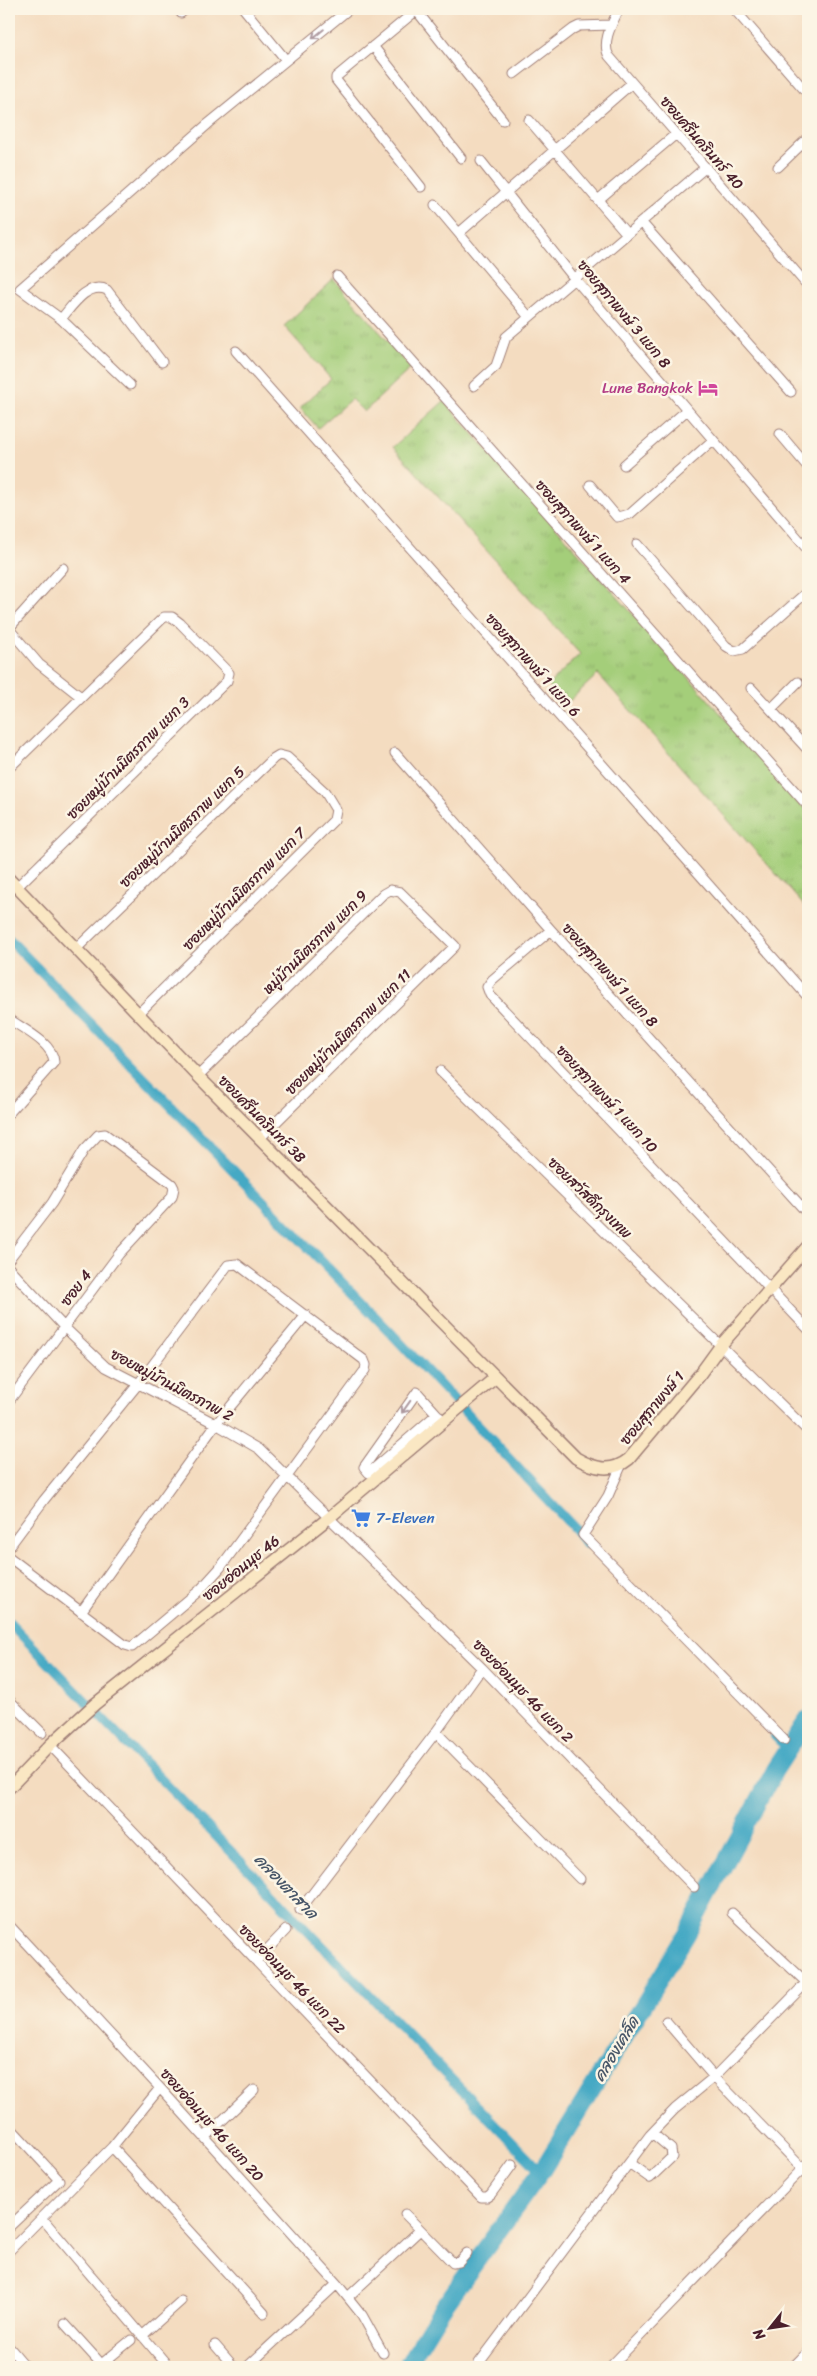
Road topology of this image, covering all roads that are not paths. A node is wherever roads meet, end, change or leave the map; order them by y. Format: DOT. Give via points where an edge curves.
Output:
graph roads {
  1 [pos="244,9"];
  2 [pos="349,9"];
  3 [pos="619,9"];
  4 [pos="734,9"];
  5 [pos="417,10"];
  6 [pos="612,25"];
  7 [pos="373,46"];
  8 [pos="286,60"];
  9 [pos="514,74"];
  10 [pos="632,83"];
  11 [pos="808,94"];
  12 [pos="504,120"];
  13 [pos="529,120"];
  14 [pos="676,134"];
  15 [pos="808,138"];
  16 [pos="555,149"];
  17 [pos="461,158"];
  18 [pos="481,160"];
  19 [pos="778,166"];
  20 [pos="706,167"];
  21 [pos="421,187"];
  22 [pos="506,191"];
  23 [pos="598,200"];
  24 [pos="435,205"];
  25 [pos="641,222"];
  26 [pos="459,234"];
  27 [pos="627,234"];
  28 [pos="337,276"];
  29 [pos="574,278"];
  30 [pos="808,286"];
  31 [pos="529,317"];
  32 [pos="60,319"];
  33 [pos="236,352"];
  34 [pos="162,362"];
  35 [pos="130,385"];
  36 [pos="474,386"];
  37 [pos="792,392"];
  38 [pos="687,410"];
  39 [pos="780,434"];
  40 [pos="714,440"];
  41 [pos="624,465"];
  42 [pos="808,468"];
  43 [pos="590,485"];
  44 [pos="636,544"];
  45 [pos="808,550"];
  46 [pos="63,568"];
  47 [pos="808,592"];
  48 [pos="9,628"];
  49 [pos="798,682"];
  50 [pos="751,688"];
  51 [pos="81,697"];
  52 [pos="771,709"];
  53 [pos="808,750"];
  54 [pos="395,752"];
  55 [pos="9,768"];
  56 [pos="312,779"];
  57 [pos="808,806"];
  58 [pos="13,883"];
  59 [pos="551,930"];
  60 [pos="454,946"];
  61 [pos="76,949"];
  62 [pos="808,997"];
  63 [pos="138,1014"];
  64 [pos="9,1019"];
  65 [pos="440,1071"];
  66 [pos="198,1076"];
  67 [pos="9,1113"];
  68 [pos="260,1138"];
  69 [pos="808,1214"];
  70 [pos="808,1246"];
  71 [pos="9,1259"];
  72 [pos="9,1268"];
  73 [pos="769,1290"];
  74 [pos="306,1315"];
  75 [pos="64,1327"];
  76 [pos="808,1330"];
  77 [pos="722,1345"];
  78 [pos="496,1376"];
  79 [pos="140,1383"];
  80 [pos="9,1401"];
  81 [pos="444,1417"];
  82 [pos="216,1424"];
  83 [pos="808,1430"];
  84 [pos="620,1466"];
  85 [pos="287,1478"];
  86 [pos="330,1517"];
  87 [pos="9,1547"];
  88 [pos="9,1557"];
  89 [pos="81,1612"];
  90 [pos="482,1668"];
  91 [pos="9,1700"];
  92 [pos="436,1732"];
  93 [pos="42,1733"];
  94 [pos="784,1740"];
  95 [pos="50,1744"];
  96 [pos="9,1788"];
  97 [pos="580,1879"];
  98 [pos="694,1887"];
  99 [pos="300,1910"];
  100 [pos="732,1912"];
  101 [pos="9,1925"];
  102 [pos="286,1930"];
  103 [pos="256,1961"];
  104 [pos="807,1982"];
  105 [pos="666,2021"];
  106 [pos="714,2077"];
  107 [pos="160,2088"];
  108 [pos="254,2090"];
  109 [pos="10,2131"];
  110 [pos="652,2133"];
  111 [pos="205,2137"];
  112 [pos="112,2147"];
  113 [pos="628,2162"];
  114 [pos="512,2165"];
  115 [pos="806,2169"];
  116 [pos="405,2214"];
  117 [pos="42,2218"];
  118 [pos="9,2227"];
  119 [pos="420,2230"];
  120 [pos="9,2251"];
  121 [pos="467,2252"];
  122 [pos="337,2284"];
  123 [pos="348,2297"];
  124 [pos="181,2301"];
  125 [pos="264,2313"];
  126 [pos="65,2324"];
  127 [pos="142,2336"];
  128 [pos="131,2340"];
  129 [pos="215,2344"];
  130 [pos="9,2347"];
  131 [pos="383,2352"];
  132 [pos="808,2352"];
  133 [pos="101,2366"];
  134 [pos="26,2367"];
  135 [pos="169,2367"];
  136 [pos="234,2367"];
  137 [pos="247,2367"];
  138 [pos="478,2367"];
  139 [pos="610,2367"];
  140 [pos="793,2367"];
  1 -- 8 [label="street"];
  2 -- 8 [label="street, one-way"];
  3 -- 6 [label="street, ซอยศรีนครินทร์ 40"];
  4 -- 11 [label="street"];
  5 -- 7 [label="street"];
  5 -- 12 [label="street"];
  6 -- 9 [label="street" via="573,29"];
  6 -- 10 [label="street, ซอยศรีนครินทร์ 40" via="606,50"];
  7 -- 17 [label="street"];
  7 -- 21 [label="street" via="338,73 336,80"];
  8 -- 32 [label="street" via="20,289"];
  10 -- 14 [label="street, ซอยศรีนครินทร์ 40"];
  10 -- 16 [label="street"];
  13 -- 16 [label="street"];
  14 -- 20 [label="street, ซอยศรีนครินทร์ 40"];
  14 -- 23 [label="street"];
  15 -- 19 [label="street"];
  16 -- 22 [label="street"];
  16 -- 23 [label="street"];
  18 -- 22 [label="street, ซอยสุภาพงษ์ 3 แยก 8"];
  20 -- 25 [label="street"];
  20 -- 30 [label="street, ซอยศรีนครินทร์ 40"];
  22 -- 26 [label="street"];
  22 -- 29 [label="street, ซอยสุภาพงษ์ 3 แยก 8"];
  23 -- 27 [label="street"];
  24 -- 26 [label="street"];
  25 -- 27 [label="street"];
  25 -- 37 [label="street"];
  26 -- 31 [label="street"];
  27 -- 29 [label="street"];
  28 -- 57 [label="street, ซอยสุภาพงษ์ 1 แยก 4"];
  29 -- 31 [label="street"];
  29 -- 38 [label="street, ซอยสุภาพงษ์ 3 แยก 8"];
  31 -- 36 [label="street" via="506,337 496,366"];
  32 -- 34 [label="street" via="91,288 107,290"];
  32 -- 35 [label="street"];
  33 -- 62 [label="street, ซอยสุภาพงษ์ 1 แยก 6"];
  38 -- 40 [label="street, ซอยสุภาพงษ์ 3 แยก 8"];
  38 -- 41 [label="street"];
  39 -- 42 [label="street"];
  40 -- 43 [label="street" via="630,514 617,517"];
  40 -- 45 [label="street, ซอยสุภาพงษ์ 3 แยก 8"];
  44 -- 47 [label="street" via="726,646 734,651 743,649"];
  46 -- 48 [label="street"];
  48 -- 51 [label="street" via="39,664"];
  49 -- 52 [label="street"];
  50 -- 52 [label="street"];
  51 -- 55 [label="street"];
  51 -- 58 [label="street, ซอยหมู่บ้านมิตรภาพ แยก 3" via="164,617 180,623 229,673 226,681"];
  52 -- 53 [label="street"];
  54 -- 59 [label="street, ซอยสุภาพงษ์ 1 แยก 8"];
  56 -- 61 [label="street, ซอยหมู่บ้านมิตรภาพ แยก 5" via="287,756 274,758"];
  56 -- 63 [label="street, ซอยหมู่บ้านมิตรภาพ แยก 7" via="333,803 334,820"];
  58 -- 61 [label="street, ซอยศรีนครินทร์ 38"];
  59 -- 69 [label="street, ซอยสุภาพงษ์ 1 แยก 8"];
  59 -- 73 [label="street, ซอยสุภาพงษ์ 1 แยก 10" via="492,980 487,987 490,995"];
  60 -- 66 [label="street, หมู่บ้านมิตรภาพ แยก 9" via="400,892 390,890"];
  60 -- 68 [label="street, ซอยหมู่บ้านมิตรภาพ แยก 11"];
  61 -- 63 [label="street, ซอยศรีนครินทร์ 38"];
  63 -- 66 [label="street, ซอยศรีนครินทร์ 38"];
  64 -- 67 [label="street" via="40,1041 50,1051 54,1062"];
  65 -- 77 [label="street, ซอยสวัสดีกรุงเทพ"];
  66 -- 68 [label="street, ซอยศรีนครินทร์ 38"];
  68 -- 78 [label="street, ซอยศรีนครินทร์ 38"];
  70 -- 73 [label="street, ซอยสุภาพงษ์ 1"];
  71 -- 75 [label="street, ซอย 4" via="52,1203 84,1150 101,1133 172,1184 172,1197 119,1254"];
  72 -- 75 [label="street, ซอยหมู่บ้านมิตรภาพ 2"];
  73 -- 76 [label="street"];
  73 -- 77 [label="street, ซอยสุภาพงษ์ 1"];
  74 -- 79 [label="street" via="237,1264 228,1265"];
  74 -- 82 [label="street"];
  74 -- 85 [label="street" via="360,1354 366,1365"];
  75 -- 79 [label="street, ซอยหมู่บ้านมิตรภาพ 2" via="106,1367"];
  75 -- 80 [label="street, ซอย 4"];
  77 -- 83 [label="street, ซอยสวัสดีกรุงเทพ"];
  77 -- 84 [label="street, ซอยสุภาพงษ์ 1" via="642,1444"];
  78 -- 81 [label="street, ซอยอ่อนนุช 46" via="465,1404"];
  78 -- 84 [label="street, ซอยสุภาพงษ์ 1" via="576,1458 603,1469"];
  79 -- 82 [label="street, ซอยหมู่บ้านมิตรภาพ 2"];
  79 -- 87 [label="street"];
  81 -- 81 [label="street, one-way" via="417,1392 364,1467 369,1473"];
  81 -- 86 [label="street, ซอยอ่อนนุช 46"];
  82 -- 85 [label="street, ซอยหมู่บ้านมิตรภาพ 2" via="259,1449"];
  82 -- 89 [label="street"];
  84 -- 94 [label="street" via="608,1496 583,1535"];
  85 -- 86 [label="street, ซอยหมู่บ้านมิตรภาพ 2"];
  85 -- 89 [label="street" via="200,1590 136,1644 128,1647"];
  86 -- 90 [label="street, ซอยอ่อนนุช 46 แยก 2"];
  86 -- 95 [label="street, ซอยอ่อนนุช 46" via="97,1702"];
  88 -- 89 [label="street"];
  90 -- 92 [label="street"];
  90 -- 98 [label="street, ซอยอ่อนนุช 46 แยก 2"];
  91 -- 93 [label="street"];
  92 -- 97 [label="street"];
  92 -- 99 [label="street"];
  95 -- 96 [label="street, ซอยอ่อนนุช 46"];
  95 -- 103 [label="street, ซอยอ่อนนุช 46 แยก 22"];
  100 -- 104 [label="street"];
  101 -- 107 [label="street, ซอยอ่อนนุช 46 แยก 20"];
  102 -- 103 [label="street"];
  103 -- 114 [label="street, ซอยอ่อนนุช 46 แยก 22" via="481,2198 491,2194"];
  104 -- 106 [label="street"];
  105 -- 106 [label="street"];
  106 -- 110 [label="street"];
  106 -- 115 [label="street"];
  107 -- 111 [label="street, ซอยอ่อนนุช 46 แยก 20"];
  107 -- 112 [label="street"];
  108 -- 111 [label="street"];
  109 -- 118 [label="street" via="59,2180"];
  110 -- 113 [label="street"];
  110 -- 113 [label="street" via="671,2149 672,2157 650,2178"];
  111 -- 122 [label="street, ซอยอ่อนนุช 46 แยก 20"];
  112 -- 117 [label="street"];
  112 -- 125 [label="street"];
  113 -- 138 [label="street"];
  115 -- 139 [label="street"];
  116 -- 119 [label="street"];
  117 -- 120 [label="street"];
  117 -- 127 [label="street"];
  119 -- 121 [label="street" via="453,2263 459,2262"];
  119 -- 123 [label="street"];
  122 -- 123 [label="street, ซอยอ่อนนุช 46 แยก 20"];
  122 -- 137 [label="street"];
  123 -- 131 [label="street, ซอยอ่อนนุช 46 แยก 20"];
  124 -- 127 [label="street"];
  126 -- 133 [label="street"];
  127 -- 135 [label="street"];
  128 -- 133 [label="street"];
  129 -- 136 [label="street"];
  130 -- 134 [label="street"];
  132 -- 140 [label="street"];
}
